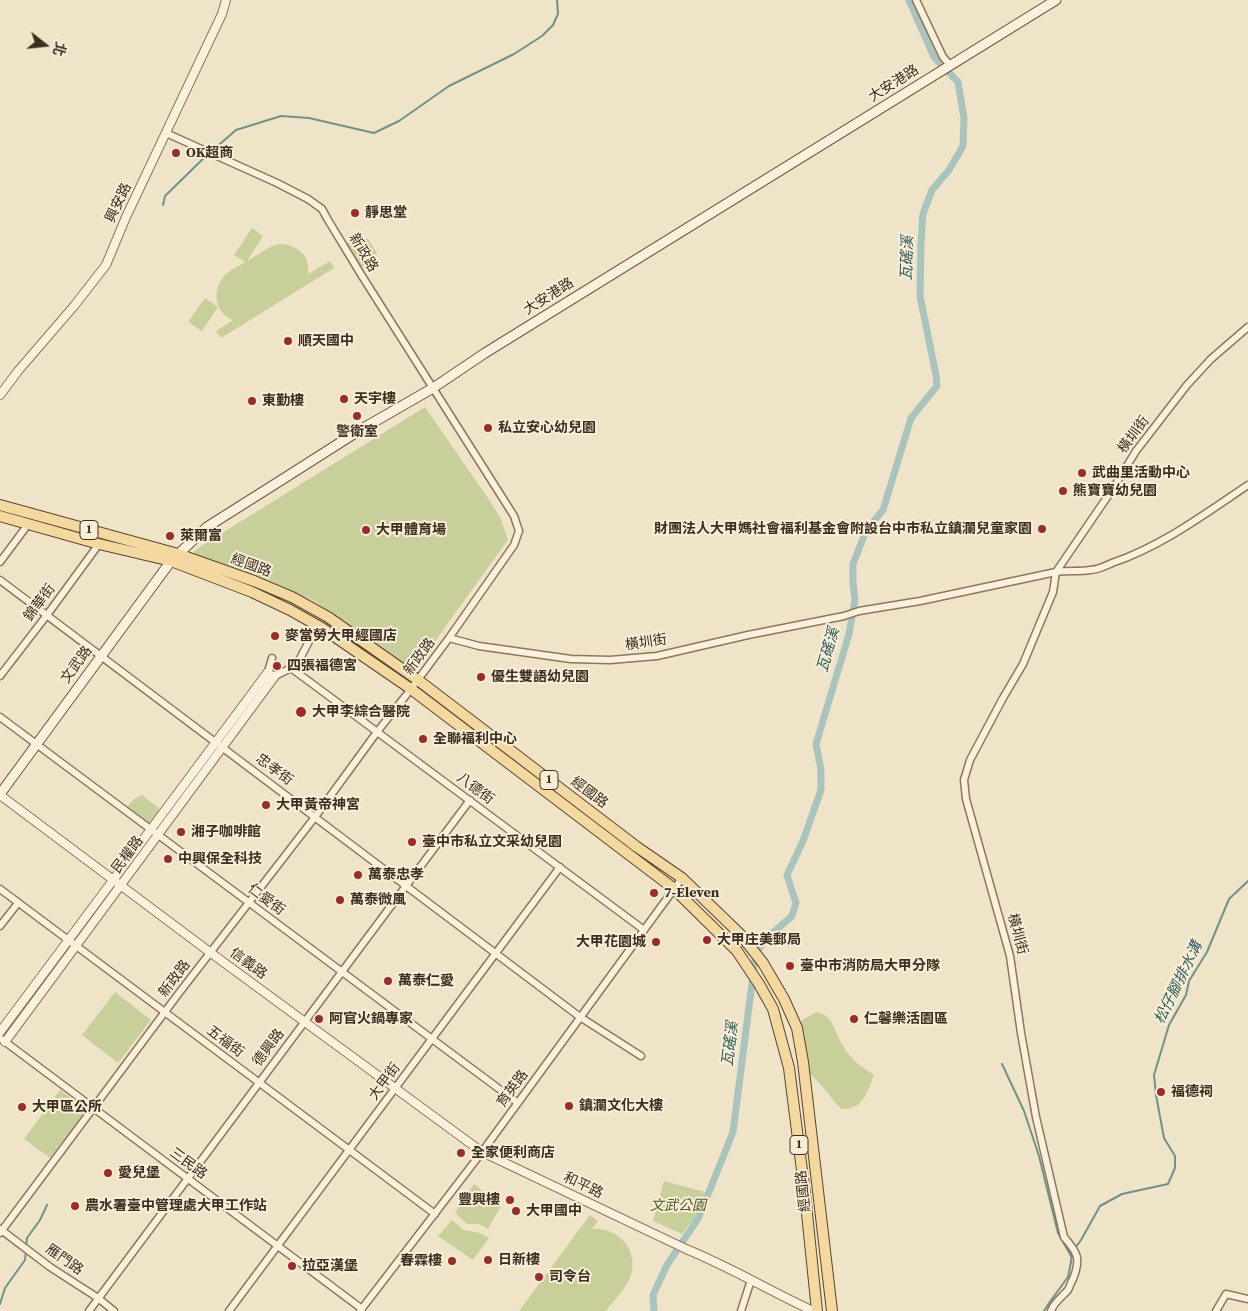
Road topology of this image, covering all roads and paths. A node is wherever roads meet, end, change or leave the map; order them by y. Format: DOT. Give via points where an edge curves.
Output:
graph roads {
  1 [pos="226,0"];
  2 [pos="916,0"];
  3 [pos="1056,0"];
  4 [pos="950,65"];
  5 [pos="166,132"];
  6 [pos="1248,327"];
  7 [pos="433,388"];
  8 [pos="0,395"];
  9 [pos="1248,485"];
  10 [pos="0,505"];
  11 [pos="0,516"];
  12 [pos="30,519"];
  13 [pos="99,544"];
  14 [pos="174,558"];
  15 [pos="0,562"];
  16 [pos="1056,572"];
  17 [pos="0,580"];
  18 [pos="47,615"];
  19 [pos="317,626"];
  20 [pos="449,638"];
  21 [pos="101,656"];
  22 [pos="272,658"];
  23 [pos="293,669"];
  24 [pos="272,674"];
  25 [pos="0,676"];
  26 [pos="418,680"];
  27 [pos="411,690"];
  28 [pos="0,716"];
  29 [pos="377,732"];
  30 [pos="37,744"];
  31 [pos="219,745"];
  32 [pos="0,794"];
  33 [pos="470,800"];
  34 [pos="315,817"];
  35 [pos="151,829"];
  36 [pos="158,835"];
  37 [pos="560,868"];
  38 [pos="682,878"];
  39 [pos="113,880"];
  40 [pos="121,885"];
  41 [pos="406,886"];
  42 [pos="674,888"];
  43 [pos="0,889"];
  44 [pos="249,902"];
  45 [pos="18,903"];
  46 [pos="0,926"];
  47 [pos="644,930"];
  48 [pos="68,940"];
  49 [pos="76,946"];
  50 [pos="211,953"];
  51 [pos="496,954"];
  52 [pos="342,972"];
  53 [pos="165,1013"];
  54 [pos="580,1017"];
  55 [pos="305,1022"];
  56 [pos="0,1032"];
  57 [pos="432,1039"];
  58 [pos="2,1043"];
  59 [pos="641,1056"];
  60 [pos="259,1083"];
  61 [pos="395,1088"];
  62 [pos="518,1103"];
  63 [pos="93,1109"];
  64 [pos="349,1150"];
  65 [pos="482,1152"];
  66 [pos="187,1179"];
  67 [pos="435,1214"];
  68 [pos="1,1231"];
  69 [pos="278,1246"];
  70 [pos="751,1280"];
  71 [pos="98,1298"];
  72 [pos="1248,1299"];
  73 [pos="361,1310"];
  74 [pos="88,1311"];
  75 [pos="114,1311"];
  76 [pos="229,1311"];
  77 [pos="741,1311"];
  78 [pos="813,1311"];
  79 [pos="818,1311"];
  80 [pos="832,1311"];
  81 [pos="1052,1311"];
  82 [pos="1216,1311"];
  1 -- 5 [label="street, 興安路"];
  2 -- 4 [label="street"];
  3 -- 4 [label="main road"];
  4 -- 7 [label="main road, 大安港路"];
  5 -- 7 [label="street, 新政路" via="277,183 322,208"];
  5 -- 8 [label="street, 興安路" via="106,265"];
  6 -- 16 [label="street, 橫圳街" via="1187,385 1140,446"];
  7 -- 14 [label="main road, 大安港路" via="206,526"];
  7 -- 20 [label="street, 新政路" via="514,516 519,531 514,545"];
  9 -- 16 [label="street" via="1132,556 1092,570"];
  10 -- 12 [label="main road, 經國路 / 1"];
  11 -- 12 [label="main road, 經國路 / 1"];
  12 -- 13 [label="main road, 經國路 / 1"];
  12 -- 14 [label="main road, 經國路 / 1"];
  12 -- 15 [label="street"];
  13 -- 14 [label="main road, 經國路 / 1"];
  13 -- 18 [label="street, 錦華街"];
  14 -- 19 [label="main road, 經國路 / 1" via="290,610"];
  14 -- 21 [label="main road, 文武路"];
  14 -- 26 [label="main road, 經國路 / 1" via="254,581 292,597 328,617"];
  16 -- 20 [label="street, 橫圳街" via="657,656 571,659 479,646"];
  16 -- 81 [label="street, 橫圳街" via="1053,592 1024,664 970,760 964,780 966,799 1010,956 1038,1126 1064,1236 1077,1256 1077,1269 1069,1288"];
  17 -- 18 [label="street, 忠孝街"];
  18 -- 21 [label="street, 忠孝街"];
  18 -- 25 [label="street, 錦華街"];
  19 -- 23 [label="street"];
  19 -- 27 [label="main road, 經國路 / 1"];
  20 -- 26 [label="street, 新政路"];
  21 -- 30 [label="main road, 文武路"];
  21 -- 31 [label="street, 忠孝街"];
  22 -- 24 [label="street"];
  23 -- 24 [label="street"];
  23 -- 29 [label="street, 八德街"];
  24 -- 31 [label="street, 民權路"];
  26 -- 27 [label="street, 新政路"];
  26 -- 38 [label="main road, 經國路 / 1"];
  27 -- 29 [label="street, 新政路"];
  27 -- 42 [label="main road, 經國路 / 1"];
  28 -- 30 [label="street, 仁愛街"];
  29 -- 33 [label="street, 八德街"];
  29 -- 34 [label="street, 新政路"];
  30 -- 32 [label="main road, 文武路"];
  30 -- 35 [label="street, 仁愛街"];
  31 -- 34 [label="street, 忠孝街"];
  31 -- 35 [label="street, 民權路"];
  31 -- 36 [label="street, 民權路"];
  32 -- 39 [label="street, 信義路"];
  33 -- 37 [label="street, 八德街"];
  33 -- 41 [label="street, 德興路"];
  34 -- 41 [label="street, 忠孝街"];
  34 -- 44 [label="street, 新政路"];
  35 -- 36 [label="street, 仁愛街"];
  35 -- 39 [label="street, 民權路"];
  36 -- 40 [label="street, 民權路"];
  36 -- 44 [label="street, 仁愛街"];
  37 -- 47 [label="street, 八德街"];
  37 -- 51 [label="street, 大甲街"];
  38 -- 42 [label="street, 育英路"];
  38 -- 80 [label="main road, 經國路 / 1" via="753,949 784,998 797,1028"];
  39 -- 40 [label="street, 信義路"];
  39 -- 48 [label="street, 民權路"];
  40 -- 49 [label="street, 民權路"];
  40 -- 50 [label="street, 信義路"];
  41 -- 51 [label="street, 忠孝街"];
  41 -- 52 [label="street, 德興路"];
  42 -- 47 [label="street, 育英路"];
  42 -- 79 [label="main road, 經國路 / 1" via="734,948 773,1009 789,1068"];
  43 -- 45 [label="street, 五福街"];
  44 -- 50 [label="street, 新政路"];
  44 -- 52 [label="street, 仁愛街"];
  45 -- 46 [label="street"];
  45 -- 48 [label="street, 五福街"];
  47 -- 54 [label="street, 育英路"];
  48 -- 49 [label="street, 五福街"];
  48 -- 56 [label="street, 民權路"];
  49 -- 53 [label="street, 五福街"];
  49 -- 58 [label="street, 民權路"];
  50 -- 53 [label="street, 新政路"];
  50 -- 55 [label="street, 信義路"];
  51 -- 54 [label="street, 忠孝街"];
  51 -- 57 [label="street, 大甲街"];
  52 -- 55 [label="street, 德興路"];
  52 -- 57 [label="street, 仁愛街"];
  53 -- 60 [label="street, 五福街"];
  53 -- 63 [label="street, 新政路"];
  54 -- 59 [label="street, 忠孝街"];
  54 -- 62 [label="street, 育英路"];
  55 -- 60 [label="street, 德興路"];
  55 -- 61 [label="street, 信義路"];
  57 -- 61 [label="street, 大甲街"];
  57 -- 62 [label="street, 仁愛街"];
  58 -- 63 [label="street, 三民路" via="44,1070"];
  60 -- 64 [label="street, 五福街"];
  60 -- 66 [label="street, 德興路"];
  61 -- 64 [label="street, 大甲街"];
  61 -- 65 [label="street, 信義路"];
  62 -- 65 [label="street, 育英路"];
  63 -- 66 [label="street, 三民路"];
  63 -- 68 [label="street, 新政路"];
  64 -- 67 [label="street, 五福街"];
  64 -- 69 [label="street, 大甲街"];
  65 -- 67 [label="street, 育英路"];
  65 -- 70 [label="street, 和平路"];
  66 -- 69 [label="street, 三民路"];
  66 -- 71 [label="street, 德興路"];
  67 -- 73 [label="street, 育英路"];
  68 -- 71 [label="street, 雁門路"];
  69 -- 73 [label="street, 三民路"];
  69 -- 76 [label="street, 大甲街"];
  70 -- 77 [label="street"];
  70 -- 78 [label="street"];
  71 -- 74 [label="street, 德興路"];
  71 -- 75 [label="street, 雁門路"];
  72 -- 82 [label="street" via="1226,1294"];
}
